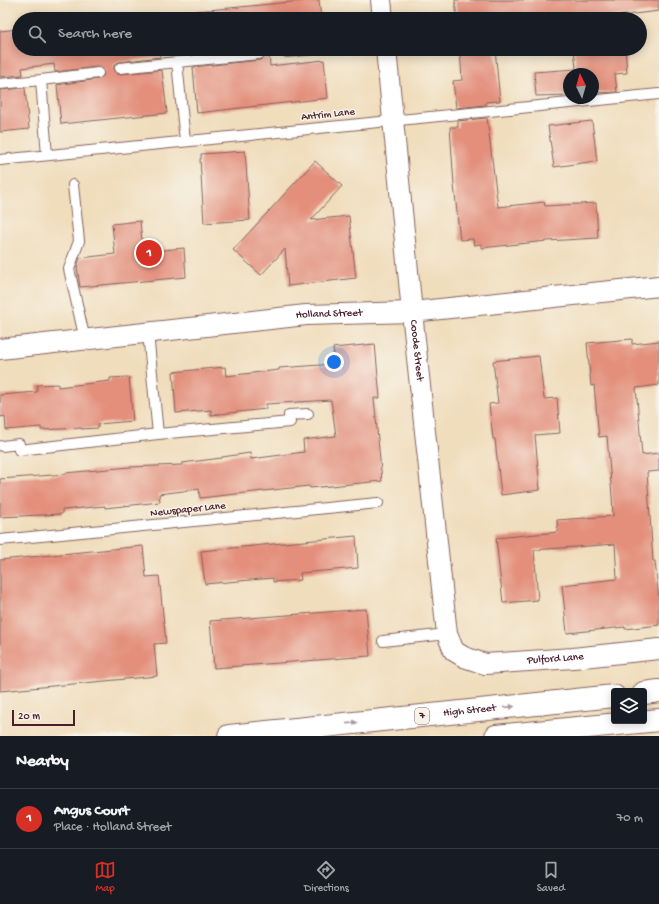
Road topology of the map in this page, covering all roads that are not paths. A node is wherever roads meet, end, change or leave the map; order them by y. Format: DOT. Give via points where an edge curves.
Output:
graph roads {
  1 [pos="381,0"];
  2 [pos="382,12"];
  3 [pos="238,56"];
  4 [pos="387,56"];
  5 [pos="177,62"];
  6 [pos="120,68"];
  7 [pos="98,73"];
  8 [pos="41,80"];
  9 [pos="0,84"];
  10 [pos="659,94"];
  11 [pos="394,120"];
  12 [pos="185,141"];
  13 [pos="47,155"];
  14 [pos="0,160"];
  15 [pos="73,185"];
  16 [pos="659,286"];
  17 [pos="412,312"];
  18 [pos="148,333"];
  19 [pos="85,340"];
  20 [pos="0,349"];
  21 [pos="308,414"];
  22 [pos="158,434"];
  23 [pos="2,446"];
  24 [pos="378,503"];
  25 [pos="0,540"];
  26 [pos="383,641"];
  27 [pos="451,643"];
  28 [pos="659,649"];
  29 [pos="659,691"];
  30 [pos="647,693"];
  31 [pos="611,696"];
  32 [pos="659,720"];
  33 [pos="230,736"];
  34 [pos="496,736"];
  1 -- 2 [label="street"];
  3 -- 5 [label="lane"];
  4 -- 11 [label="street, Coode Street"];
  5 -- 6 [label="lane"];
  5 -- 12 [label="lane"];
  7 -- 8 [label="lane"];
  8 -- 9 [label="lane"];
  8 -- 13 [label="lane"];
  10 -- 11 [label="lane, Antrim Lane"];
  11 -- 12 [label="lane, Antrim Lane"];
  11 -- 17 [label="street, Coode Street"];
  12 -- 13 [label="lane, Antrim Lane"];
  13 -- 14 [label="lane, Antrim Lane"];
  15 -- 19 [label="lane" via="79,241 69,269"];
  16 -- 17 [label="street, Holland Street"];
  17 -- 18 [label="street, Holland Street" via="306,315"];
  17 -- 27 [label="street, Coode Street"];
  18 -- 19 [label="street, Holland Street"];
  18 -- 22 [label="lane"];
  19 -- 20 [label="street, Holland Street"];
  21 -- 22 [label="lane" via="289,416 290,422"];
  22 -- 23 [label="lane" via="19,450 19,444"];
  24 -- 25 [label="lane, Newspaper Lane"];
  26 -- 27 [label="lane"];
  27 -- 28 [label="street, Pulford Lane" via="464,657 485,664"];
  29 -- 30 [label="highway"];
  33 -- 31 [label="highway, High Street / 7, one-way"];
  32 -- 34 [label="highway"];
}
